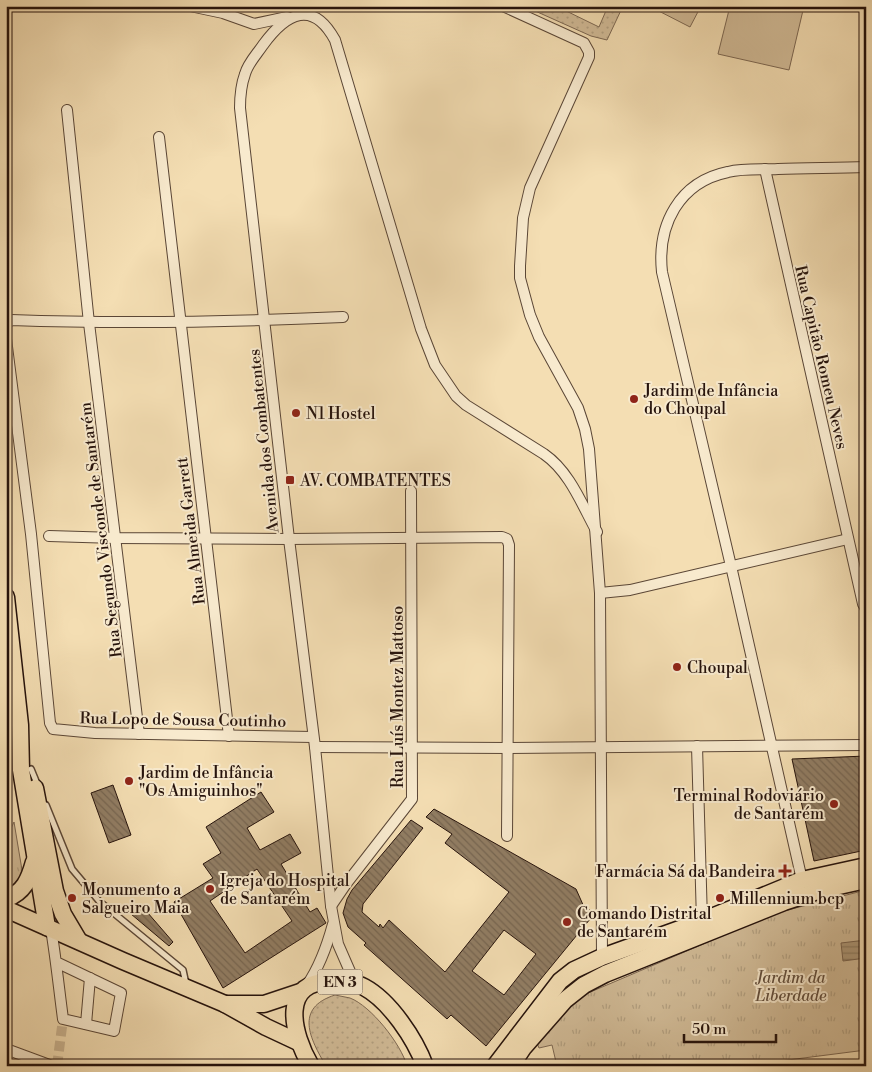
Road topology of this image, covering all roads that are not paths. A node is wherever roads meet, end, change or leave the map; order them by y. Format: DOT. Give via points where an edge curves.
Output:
graph roads {
  1 [pos="190,6"];
  2 [pos="503,6"];
  3 [pos="319,12"];
  4 [pos="288,16"];
  5 [pos="67,110"];
  6 [pos="159,137"];
  7 [pos="866,167"];
  8 [pos="765,169"];
  9 [pos="343,317"];
  10 [pos="265,321"];
  11 [pos="181,322"];
  12 [pos="90,323"];
  13 [pos="6,324"];
  14 [pos="6,339"];
  15 [pos="411,490"];
  16 [pos="597,532"];
  17 [pos="49,536"];
  18 [pos="116,538"];
  19 [pos="205,538"];
  20 [pos="412,538"];
  21 [pos="289,539"];
  22 [pos="848,539"];
  23 [pos="731,566"];
  24 [pos="600,593"];
  25 [pos="6,597"];
  26 [pos="866,609"];
  27 [pos="20,725"];
  28 [pos="139,734"];
  29 [pos="229,736"];
  30 [pos="314,742"];
  31 [pos="772,745"];
  32 [pos="866,745"];
  33 [pos="697,746"];
  34 [pos="600,747"];
  35 [pos="413,748"];
  36 [pos="509,748"];
  37 [pos="31,769"];
  38 [pos="507,836"];
  39 [pos="35,857"];
  40 [pos="866,866"];
  41 [pos="802,880"];
  42 [pos="866,880"];
  43 [pos="6,899"];
  44 [pos="331,906"];
  45 [pos="6,909"];
  46 [pos="334,921"];
  47 [pos="702,921"];
  48 [pos="49,928"];
  49 [pos="79,941"];
  50 [pos="602,957"];
  51 [pos="56,962"];
  52 [pos="90,978"];
  53 [pos="355,983"];
  54 [pos="186,986"];
  55 [pos="304,989"];
  56 [pos="225,1004"];
  57 [pos="86,1024"];
  58 [pos="298,1042"];
  59 [pos="6,1050"];
  60 [pos="426,1064"];
  61 [pos="311,1065"];
  62 [pos="52,1066"];
  63 [pos="495,1066"];
  64 [pos="511,1066"];
  1 -- 4 [label="street" via="254,24"];
  2 -- 16 [label="street" via="584,43 589,52 530,188 523,218 520,278 542,344 571,392 585,428 590,449"];
  3 -- 4 [label="street" via="299,11"];
  3 -- 16 [label="street" via="335,40 421,329 435,365 464,403 556,463"];
  4 -- 10 [label="street, Avenida dos Combatentes" via="248,66 240,93"];
  5 -- 12 [label="street, Rua Segundo Visconde de Santarém"];
  6 -- 11 [label="street, Rua Almeida Garrett"];
  7 -- 8 [label="street"];
  8 -- 22 [label="street, Rua Capitão Romeu Neves"];
  8 -- 23 [label="street" via="728,172 690,190 676,204 661,246 662,272"];
  9 -- 10 [label="street"];
  10 -- 11 [label="street"];
  10 -- 21 [label="street, Avenida dos Combatentes"];
  11 -- 12 [label="street"];
  11 -- 19 [label="street, Rua Almeida Garrett"];
  12 -- 13 [label="street" via="11,320"];
  12 -- 18 [label="street, Rua Segundo Visconde de Santarém"];
  14 -- 28 [label="street, Rua Lopo de Sousa Coutinho" via="31,534 50,723 53,729"];
  15 -- 20 [label="street, Rua Luís Montez Mattoso"];
  16 -- 24 [label="street"];
  17 -- 18 [label="street"];
  18 -- 19 [label="street"];
  18 -- 28 [label="street, Rua Segundo Visconde de Santarém"];
  19 -- 21 [label="street"];
  19 -- 29 [label="street, Rua Almeida Garrett"];
  20 -- 21 [label="street"];
  20 -- 35 [label="street, Rua Luís Montez Mattoso"];
  20 -- 36 [label="street" via="507,539"];
  21 -- 30 [label="street, Avenida dos Combatentes"];
  22 -- 23 [label="street"];
  22 -- 26 [label="street, Rua Capitão Romeu Neves"];
  23 -- 24 [label="street" via="630,590"];
  23 -- 31 [label="street"];
  24 -- 34 [label="street"];
  25 -- 27 [label="main road"];
  27 -- 37 [label="main road"];
  27 -- 39 [label="main road" via="21,770"];
  28 -- 29 [label="street, Rua Lopo de Sousa Coutinho"];
  29 -- 30 [label="street, Rua Lopo de Sousa Coutinho"];
  30 -- 35 [label="street, Rua Lopo de Sousa Coutinho"];
  30 -- 44 [label="street, Avenida dos Combatentes"];
  31 -- 32 [label="street, Rua Lopo de Sousa Coutinho"];
  31 -- 33 [label="street, Rua Lopo de Sousa Coutinho"];
  31 -- 41 [label="street"];
  33 -- 34 [label="street, Rua Lopo de Sousa Coutinho"];
  33 -- 47 [label="street"];
  34 -- 36 [label="street, Rua Lopo de Sousa Coutinho"];
  34 -- 50 [label="street"];
  35 -- 36 [label="street, Rua Lopo de Sousa Coutinho"];
  35 -- 44 [label="street, Rua Luís Montez Mattoso" via="412,799"];
  36 -- 38 [label="street"];
  37 -- 49 [label="main road" via="55,891 63,914"];
  37 -- 54 [label="lane" via="72,869 99,902 184,970"];
  39 -- 43 [label="main road" via="24,889"];
  39 -- 48 [label="main road"];
  40 -- 41 [label="main road"];
  41 -- 47 [label="main road"];
  42 -- 64 [label="main road" via="784,902 584,985 565,1000 520,1051"];
  44 -- 46 [label="street, Avenida dos Combatentes"];
  45 -- 48 [label="main road"];
  46 -- 53 [label="street, Avenida dos Combatentes" via="338,944"];
  46 -- 55 [label="street" via="315,975"];
  47 -- 50 [label="main road"];
  48 -- 49 [label="main road, EN 3"];
  48 -- 51 [label="street"];
  49 -- 54 [label="main road, EN 3"];
  50 -- 63 [label="main road" via="574,970 560,981"];
  51 -- 52 [label="street"];
  51 -- 57 [label="street" via="63,1019"];
  52 -- 57 [label="street"];
  52 -- 57 [label="street" via="121,993 114,1031"];
  53 -- 55 [label="main road, EN 3" via="328,981"];
  53 -- 60 [label="main road, EN 3" via="366,988 393,1012"];
  54 -- 56 [label="main road, EN 3"];
  55 -- 56 [label="main road, EN 3" via="264,1004"];
  55 -- 58 [label="main road, EN 3" via="295,1004"];
  56 -- 58 [label="main road, EN 3"];
  58 -- 61 [label="main road, EN 3"];
  59 -- 62 [label="street"];
}
